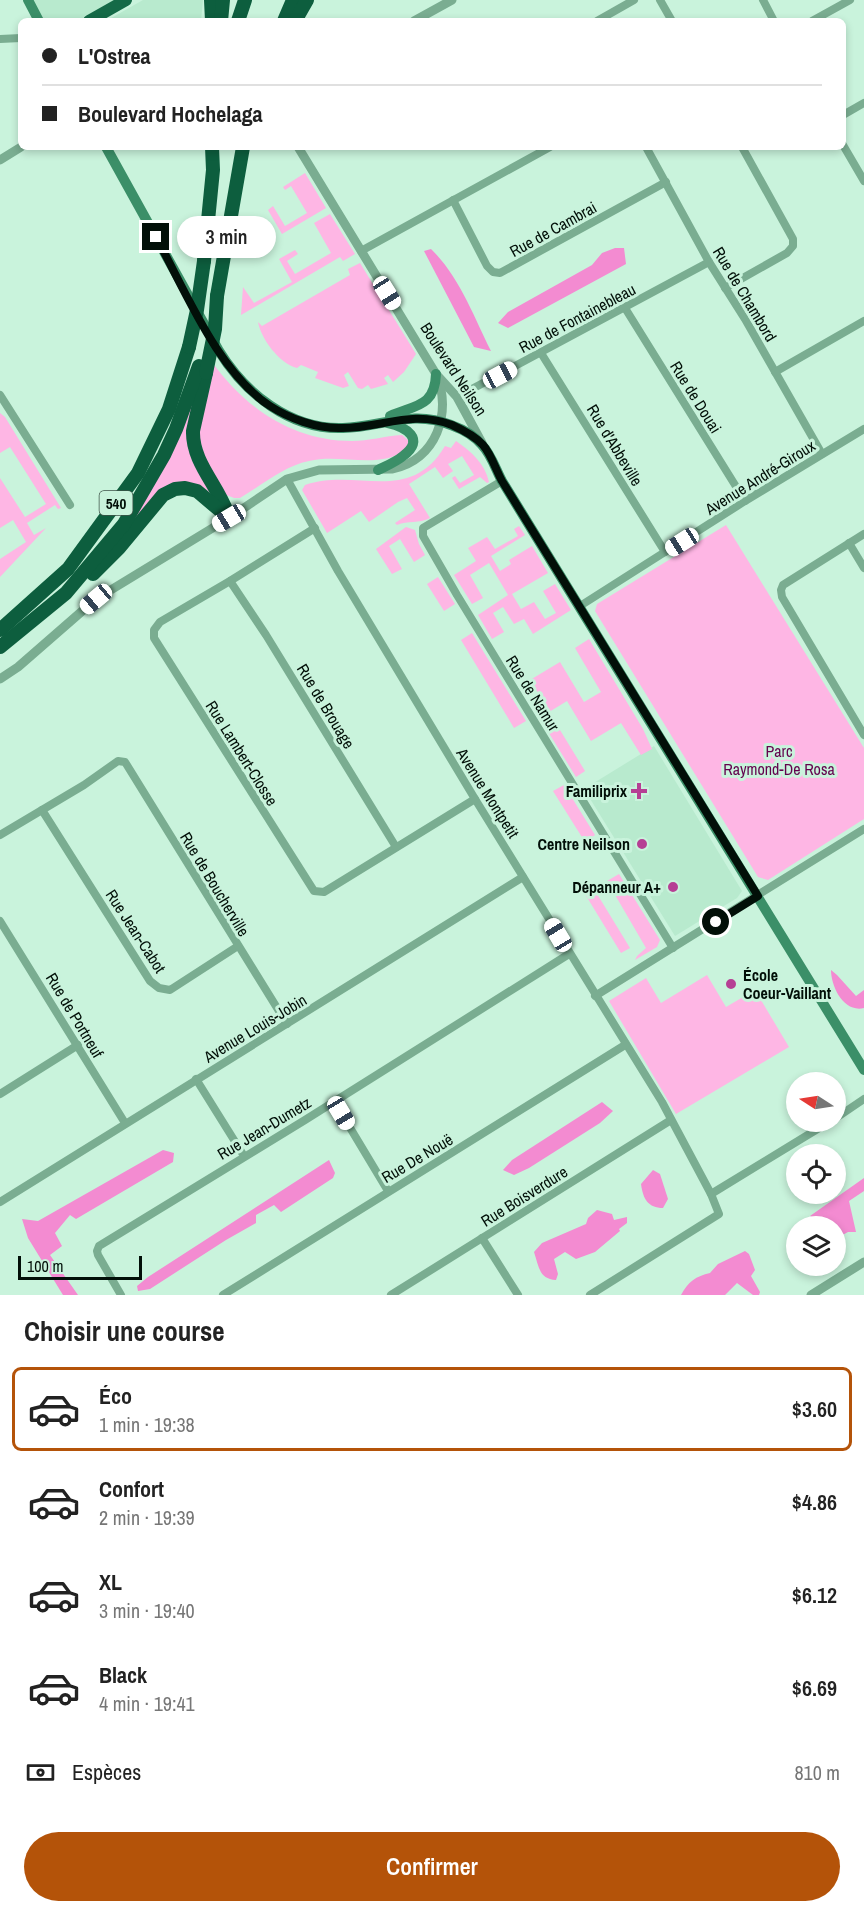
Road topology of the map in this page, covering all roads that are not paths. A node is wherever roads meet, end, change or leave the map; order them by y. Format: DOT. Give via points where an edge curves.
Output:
graph roads {
  1 [pos="28,0"];
  2 [pos="126,0"];
  3 [pos="211,0"];
  4 [pos="217,0"];
  5 [pos="223,0"];
  6 [pos="245,0"];
  7 [pos="284,0"];
  8 [pos="293,0"];
  9 [pos="307,0"];
  10 [pos="452,0"];
  11 [pos="634,0"];
  12 [pos="660,0"];
  13 [pos="763,0"];
  14 [pos="850,0"];
  15 [pos="37,18"];
  16 [pos="94,18"];
  17 [pos="214,18"];
  18 [pos="214,18"];
  19 [pos="221,18"];
  20 [pos="239,18"];
  21 [pos="278,18"];
  22 [pos="285,18"];
  23 [pos="297,18"];
  24 [pos="419,18"];
  25 [pos="602,18"];
  26 [pos="670,18"];
  27 [pos="772,18"];
  28 [pos="817,18"];
  29 [pos="18,38"];
  30 [pos="0,39"];
  31 [pos="864,104"];
  32 [pos="846,113"];
  33 [pos="18,149"];
  34 [pos="108,150"];
  35 [pos="214,150"];
  36 [pos="244,150"];
  37 [pos="300,150"];
  38 [pos="545,150"];
  39 [pos="648,150"];
  40 [pos="744,150"];
  41 [pos="846,150"];
  42 [pos="0,160"];
  43 [pos="666,182"];
  44 [pos="864,182"];
  45 [pos="453,200"];
  46 [pos="361,251"];
  47 [pos="709,262"];
  48 [pos="725,288"];
  49 [pos="625,308"];
  50 [pos="864,321"];
  51 [pos="542,353"];
  52 [pos="202,370"];
  53 [pos="775,372"];
  54 [pos="436,374"];
  55 [pos="0,395"];
  56 [pos="457,397"];
  57 [pos="439,420"];
  58 [pos="373,424"];
  59 [pos="864,429"];
  60 [pos="483,445"];
  61 [pos="822,454"];
  62 [pos="378,470"];
  63 [pos="287,479"];
  64 [pos="502,481"];
  65 [pos="745,501"];
  66 [pos="70,505"];
  67 [pos="229,518"];
  68 [pos="315,528"];
  69 [pos="864,534"];
  70 [pos="849,543"];
  71 [pos="665,552"];
  72 [pos="864,568"];
  73 [pos="230,581"];
  74 [pos="580,606"];
  75 [pos="0,630"];
  76 [pos="0,647"];
  77 [pos="0,653"];
  78 [pos="0,679"];
  79 [pos="864,735"];
  80 [pos="475,799"];
  81 [pos="42,810"];
  82 [pos="864,829"];
  83 [pos="0,835"];
  84 [pos="396,847"];
  85 [pos="523,877"];
  86 [pos="758,896"];
  87 [pos="0,921"];
  88 [pos="238,946"];
  89 [pos="673,948"];
  90 [pos="569,954"];
  91 [pos="595,996"];
  92 [pos="287,1024"];
  93 [pos="78,1045"];
  94 [pos="625,1045"];
  95 [pos="864,1070"];
  96 [pos="196,1079"];
  97 [pos="0,1094"];
  98 [pos="864,1099"];
  99 [pos="334,1101"];
  100 [pos="846,1111"];
  101 [pos="671,1120"];
  102 [pos="125,1123"];
  103 [pos="812,1132"];
  104 [pos="244,1156"];
  105 [pos="388,1191"];
  106 [pos="711,1194"];
  107 [pos="0,1202"];
  108 [pos="483,1238"];
  109 [pos="864,1262"];
  110 [pos="226,1294"];
  111 [pos="121,1295"];
  112 [pos="391,1295"];
  113 [pos="518,1295"];
  114 [pos="590,1295"];
  115 [pos="811,1295"];
  1 -- 15 [label="main road"];
  2 -- 16 [label="highway"];
  3 -- 17 [label="highway"];
  4 -- 18 [label="highway"];
  5 -- 19 [label="highway"];
  6 -- 20 [label="highway"];
  7 -- 21 [label="highway"];
  8 -- 22 [label="highway"];
  9 -- 23 [label="highway"];
  10 -- 24 [label="street"];
  11 -- 25 [label="street"];
  12 -- 26 [label="street"];
  13 -- 27 [label="street"];
  14 -- 28 [label="street"];
  29 -- 30 [label="street"];
  31 -- 32 [label="street"];
  33 -- 42 [label="street"];
  34 -- 58 [label="main road" via="219,351 245,386 273,408 308,423 341,428"];
  35 -- 75 [label="highway, 540, bridge" via="197,310 168,409 138,473 68,569"];
  36 -- 52 [label="highway, 540, bridge"];
  37 -- 46 [label="street, Boulevard Neilson"];
  38 -- 45 [label="street"];
  39 -- 43 [label="street, Rue de Chambord"];
  40 -- 48 [label="street" via="793,238 793,246"];
  41 -- 44 [label="street"];
  43 -- 45 [label="street, Rue de Cambrai" via="500,273 487,266"];
  43 -- 47 [label="street, Rue de Chambord"];
  45 -- 46 [label="street"];
  46 -- 54 [label="street, Boulevard Neilson"];
  47 -- 48 [label="street, Rue de Chambord"];
  47 -- 49 [label="street, Rue de Fontainebleau"];
  48 -- 53 [label="street, Rue de Chambord"];
  49 -- 51 [label="street, Rue de Fontainebleau"];
  49 -- 65 [label="street, Rue de Douai"];
  50 -- 53 [label="street"];
  51 -- 56 [label="street, Rue de Fontainebleau"];
  51 -- 71 [label="street, Rue d'Abbeville"];
  52 -- 67 [label="highway" via="193,440"];
  52 -- 76 [label="highway, 540" via="168,446 124,524 66,593"];
  53 -- 61 [label="street, Rue de Chambord"];
  54 -- 56 [label="street, Boulevard Neilson"];
  54 -- 57 [label="street" via="442,393"];
  54 -- 58 [label="main road" via="432,395 423,403"];
  55 -- 66 [label="street"];
  56 -- 60 [label="street, Boulevard Neilson"];
  57 -- 58 [label="main road" via="412,418"];
  57 -- 60 [label="main road" via="463,430"];
  57 -- 62 [label="street" via="435,437 417,460 402,467"];
  58 -- 62 [label="main road" via="398,425 413,438 408,452"];
  59 -- 61 [label="street, Avenue André-Giroux"];
  60 -- 64 [label="main road, Boulevard Neilson"];
  61 -- 65 [label="street, Avenue André-Giroux"];
  62 -- 63 [label="street" via="319,470"];
  63 -- 67 [label="street"];
  63 -- 68 [label="street, Avenue Montpetit"];
  64 -- 74 [label="main road, Boulevard Neilson"];
  64 -- 89 [label="street, Rue de Namur" via="423,528 423,536"];
  65 -- 71 [label="street, Avenue André-Giroux"];
  67 -- 77 [label="highway" via="197,491 175,489 163,495 119,548 65,602"];
  67 -- 78 [label="street" via="96,599"];
  68 -- 73 [label="street, Rue Lambert-Closse"];
  68 -- 80 [label="street, Avenue Montpetit"];
  69 -- 70 [label="street"];
  70 -- 72 [label="street"];
  70 -- 79 [label="street" via="781,590"];
  71 -- 74 [label="street, Avenue André-Giroux"];
  73 -- 84 [label="street, Rue de Brouage"];
  73 -- 84 [label="street, Rue Lambert-Closse" via="160,622 154,638 310,887 324,892"];
  74 -- 86 [label="main road, Boulevard Neilson"];
  80 -- 84 [label="street, Rue Lambert-Closse"];
  80 -- 85 [label="street, Avenue Montpetit"];
  81 -- 83 [label="street"];
  81 -- 88 [label="street, Rue Jean-Cabot" via="150,981 159,988 170,990"];
  81 -- 88 [label="street, Rue de Boucherville" via="118,761 125,762"];
  82 -- 86 [label="street"];
  85 -- 90 [label="street, Avenue Montpetit"];
  85 -- 92 [label="street, Avenue Louis-Jobin"];
  86 -- 89 [label="street"];
  86 -- 95 [label="main road, Boulevard Neilson"];
  87 -- 93 [label="street, Rue de Portneuf"];
  88 -- 92 [label="street, Rue de Boucherville"];
  89 -- 91 [label="street"];
  90 -- 91 [label="street, Avenue Montpetit"];
  90 -- 99 [label="street, Rue Jean-Dumetz"];
  91 -- 94 [label="street, Avenue Montpetit"];
  92 -- 96 [label="street, Avenue Louis-Jobin"];
  93 -- 97 [label="street"];
  93 -- 102 [label="street, Rue de Portneuf"];
  94 -- 101 [label="street, Avenue Montpetit"];
  94 -- 105 [label="street, Rue De Nouë"];
  96 -- 102 [label="street, Avenue Louis-Jobin"];
  96 -- 104 [label="street"];
  98 -- 100 [label="street"];
  99 -- 104 [label="street, Rue Jean-Dumetz"];
  99 -- 105 [label="street"];
  101 -- 106 [label="street, Avenue Montpetit"];
  101 -- 108 [label="street, Rue Boisverdure"];
  102 -- 107 [label="street, Avenue Louis-Jobin"];
  103 -- 106 [label="street"];
  104 -- 111 [label="street, Rue Jean-Dumetz" via="99,1246 98,1255"];
  105 -- 110 [label="street, Rue De Nouë"];
  106 -- 114 [label="street, Avenue Montpetit" via="719,1214"];
  108 -- 112 [label="street, Rue Boisverdure"];
  108 -- 113 [label="street"];
  109 -- 115 [label="street"];
}
